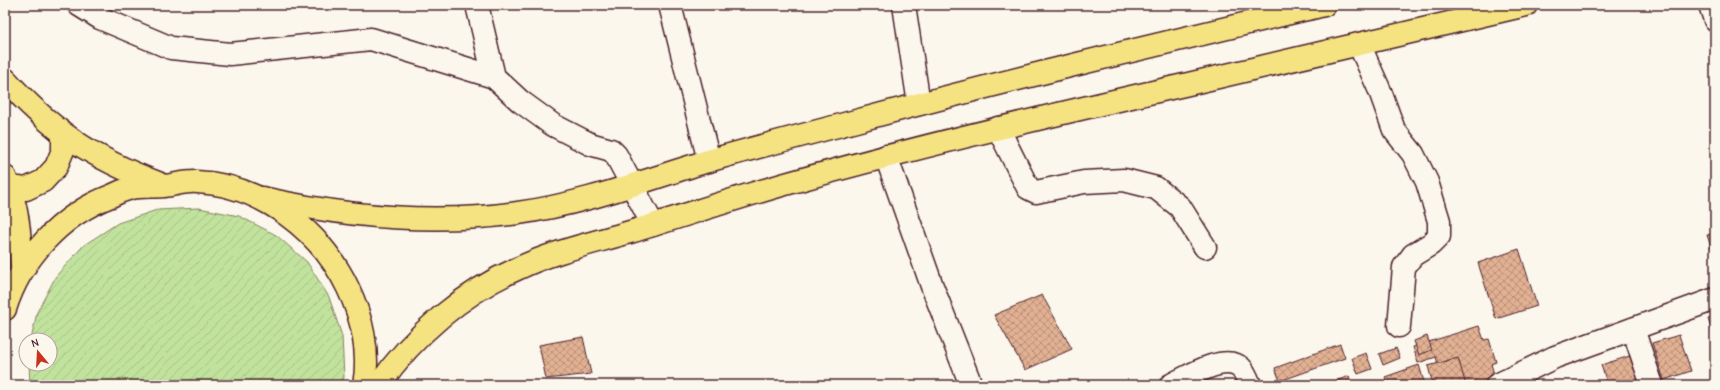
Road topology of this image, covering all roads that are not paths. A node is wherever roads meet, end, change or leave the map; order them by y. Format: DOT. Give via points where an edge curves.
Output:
graph roads {
  1 [pos="79,5"];
  2 [pos="477,5"];
  3 [pos="670,5"];
  4 [pos="904,5"];
  5 [pos="1324,5"];
  6 [pos="1526,5"];
  7 [pos="1710,5"];
  8 [pos="1262,12"];
  9 [pos="1715,20"];
  10 [pos="1359,44"];
  11 [pos="494,77"];
  12 [pos="5,79"];
  13 [pos="920,104"];
  14 [pos="998,128"];
  15 [pos="63,134"];
  16 [pos="886,156"];
  17 [pos="708,161"];
  18 [pos="7,182"];
  19 [pos="165,186"];
  20 [pos="632,187"];
  21 [pos="257,197"];
  22 [pos="653,224"];
  23 [pos="1205,247"];
  24 [pos="22,271"];
  25 [pos="1715,299"];
  26 [pos="5,309"];
  27 [pos="1399,326"];
  28 [pos="1633,329"];
  29 [pos="364,385"];
  30 [pos="379,385"];
  31 [pos="970,385"];
  32 [pos="1171,385"];
  33 [pos="1250,385"];
  34 [pos="1497,385"];
  35 [pos="1652,385"];
  1 -- 11 [label="street" via="100,18 171,48 230,54 371,38"];
  2 -- 11 [label="street"];
  3 -- 17 [label="street"];
  4 -- 13 [label="street"];
  5 -- 8 [label="main road"];
  6 -- 10 [label="main road"];
  7 -- 9 [label="street"];
  8 -- 13 [label="main road"];
  10 -- 14 [label="main road"];
  10 -- 27 [label="street" via="1394,130 1413,154 1427,182 1439,221 1439,236 1413,255 1404,267"];
  11 -- 20 [label="street" via="520,101 553,125 590,144 611,150 621,162"];
  12 -- 15 [label="main road" via="39,115"];
  13 -- 17 [label="main road"];
  14 -- 16 [label="main road"];
  14 -- 23 [label="street" via="1028,188 1036,192 1084,182 1124,180 1156,188 1180,207"];
  15 -- 18 [label="main road" via="61,156 56,167 43,180 26,189"];
  15 -- 19 [label="main road" via="95,155"];
  16 -- 22 [label="main road"];
  16 -- 31 [label="street"];
  17 -- 20 [label="main road"];
  18 -- 24 [label="main road" via="17,214"];
  19 -- 21 [label="main road" via="197,182 228,187"];
  19 -- 24 [label="main road" via="130,188 97,201 67,220 41,244"];
  20 -- 21 [label="main road" via="562,206 518,213 413,220 360,216"];
  20 -- 22 [label="street"];
  21 -- 29 [label="main road" via="289,216 317,240 340,270 356,303 364,339"];
  22 -- 30 [label="main road" via="568,248 518,268 470,295 428,328"];
  24 -- 26 [label="main road"];
  25 -- 28 [label="street"];
  28 -- 34 [label="street" via="1555,357"];
  28 -- 35 [label="street"];
  32 -- 33 [label="street" via="1220,363 1231,363 1241,368"];
}
